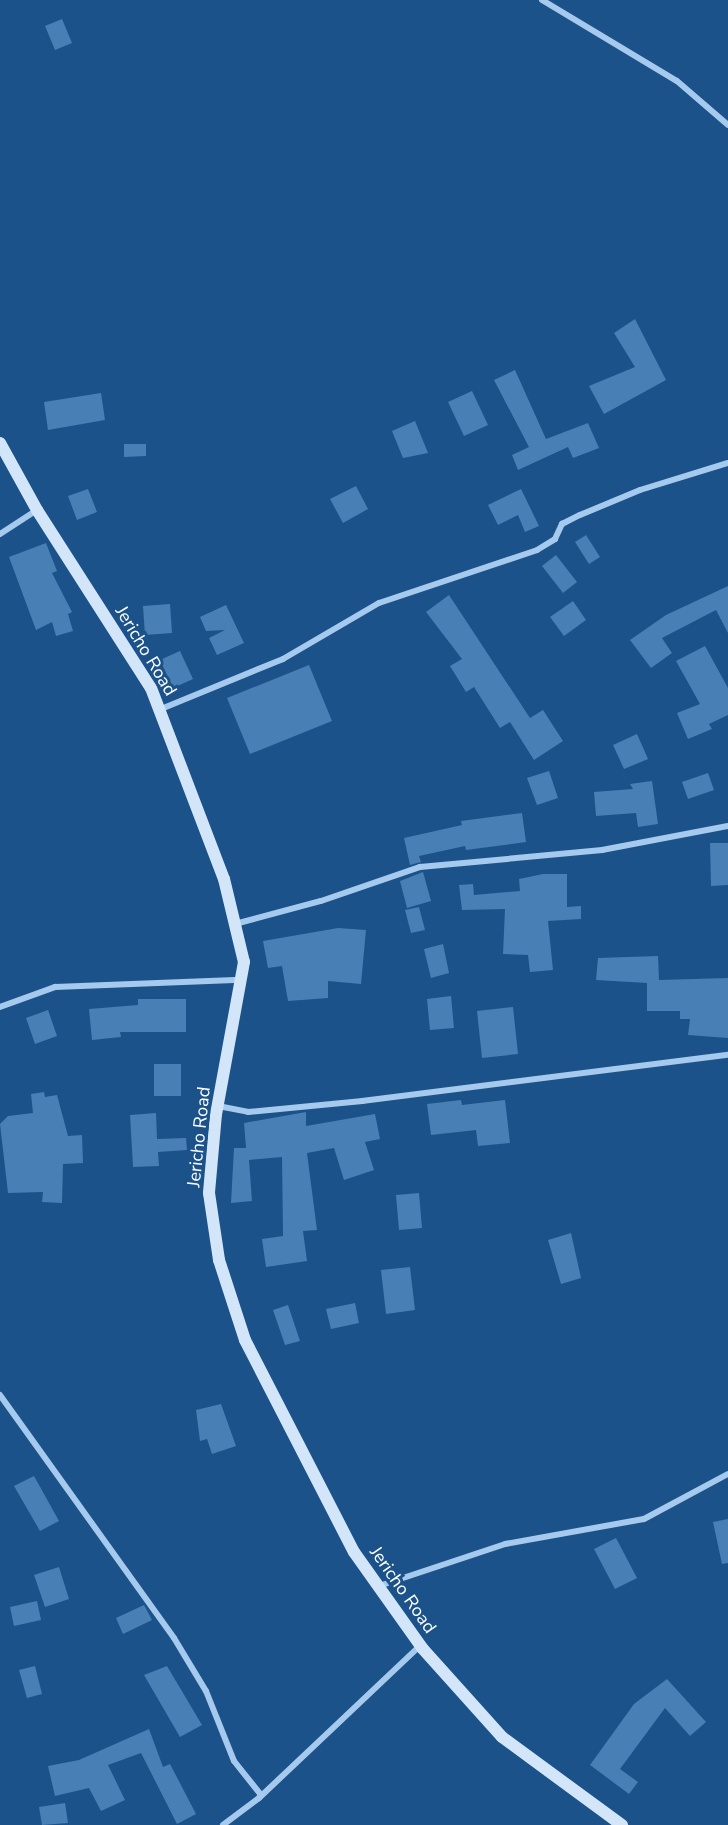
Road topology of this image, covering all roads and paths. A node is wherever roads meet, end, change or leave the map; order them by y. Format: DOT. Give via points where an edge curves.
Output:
graph roads {
  1 [pos="542,0"];
  2 [pos="728,125"];
  3 [pos="0,443"];
  4 [pos="728,463"];
  5 [pos="37,510"];
  6 [pos="0,534"];
  7 [pos="161,709"];
  8 [pos="728,826"];
  9 [pos="235,924"];
  10 [pos="241,980"];
  11 [pos="0,1007"];
  12 [pos="728,1054"];
  13 [pos="218,1106"];
  14 [pos="0,1395"];
  15 [pos="728,1474"];
  16 [pos="379,1587"];
  17 [pos="420,1645"];
  18 [pos="261,1796"];
  19 [pos="224,1825"];
  20 [pos="622,1825"];
  1 -- 2 [label="street" via="677,81"];
  3 -- 5 [label="street, Jericho Road"];
  4 -- 7 [label="street" via="640,490 580,515 562,525 555,538 537,550 379,603 283,659"];
  5 -- 6 [label="street"];
  5 -- 7 [label="street, Jericho Road"];
  7 -- 9 [label="street, Jericho Road" via="224,879"];
  8 -- 9 [label="street" via="603,850 420,867 321,902"];
  9 -- 10 [label="street, Jericho Road" via="244,962"];
  10 -- 11 [label="street" via="55,987"];
  10 -- 13 [label="street, Jericho Road"];
  12 -- 13 [label="street" via="362,1101 248,1112"];
  13 -- 16 [label="street, Jericho Road" via="209,1192 222,1270 246,1340 354,1552"];
  14 -- 18 [label="street" via="174,1638 206,1691 234,1761"];
  15 -- 16 [label="street" via="644,1519 505,1544"];
  16 -- 17 [label="street, Jericho Road"];
  17 -- 18 [label="street"];
  17 -- 20 [label="street, Jericho Road" via="502,1737"];
  18 -- 19 [label="street"];
}
